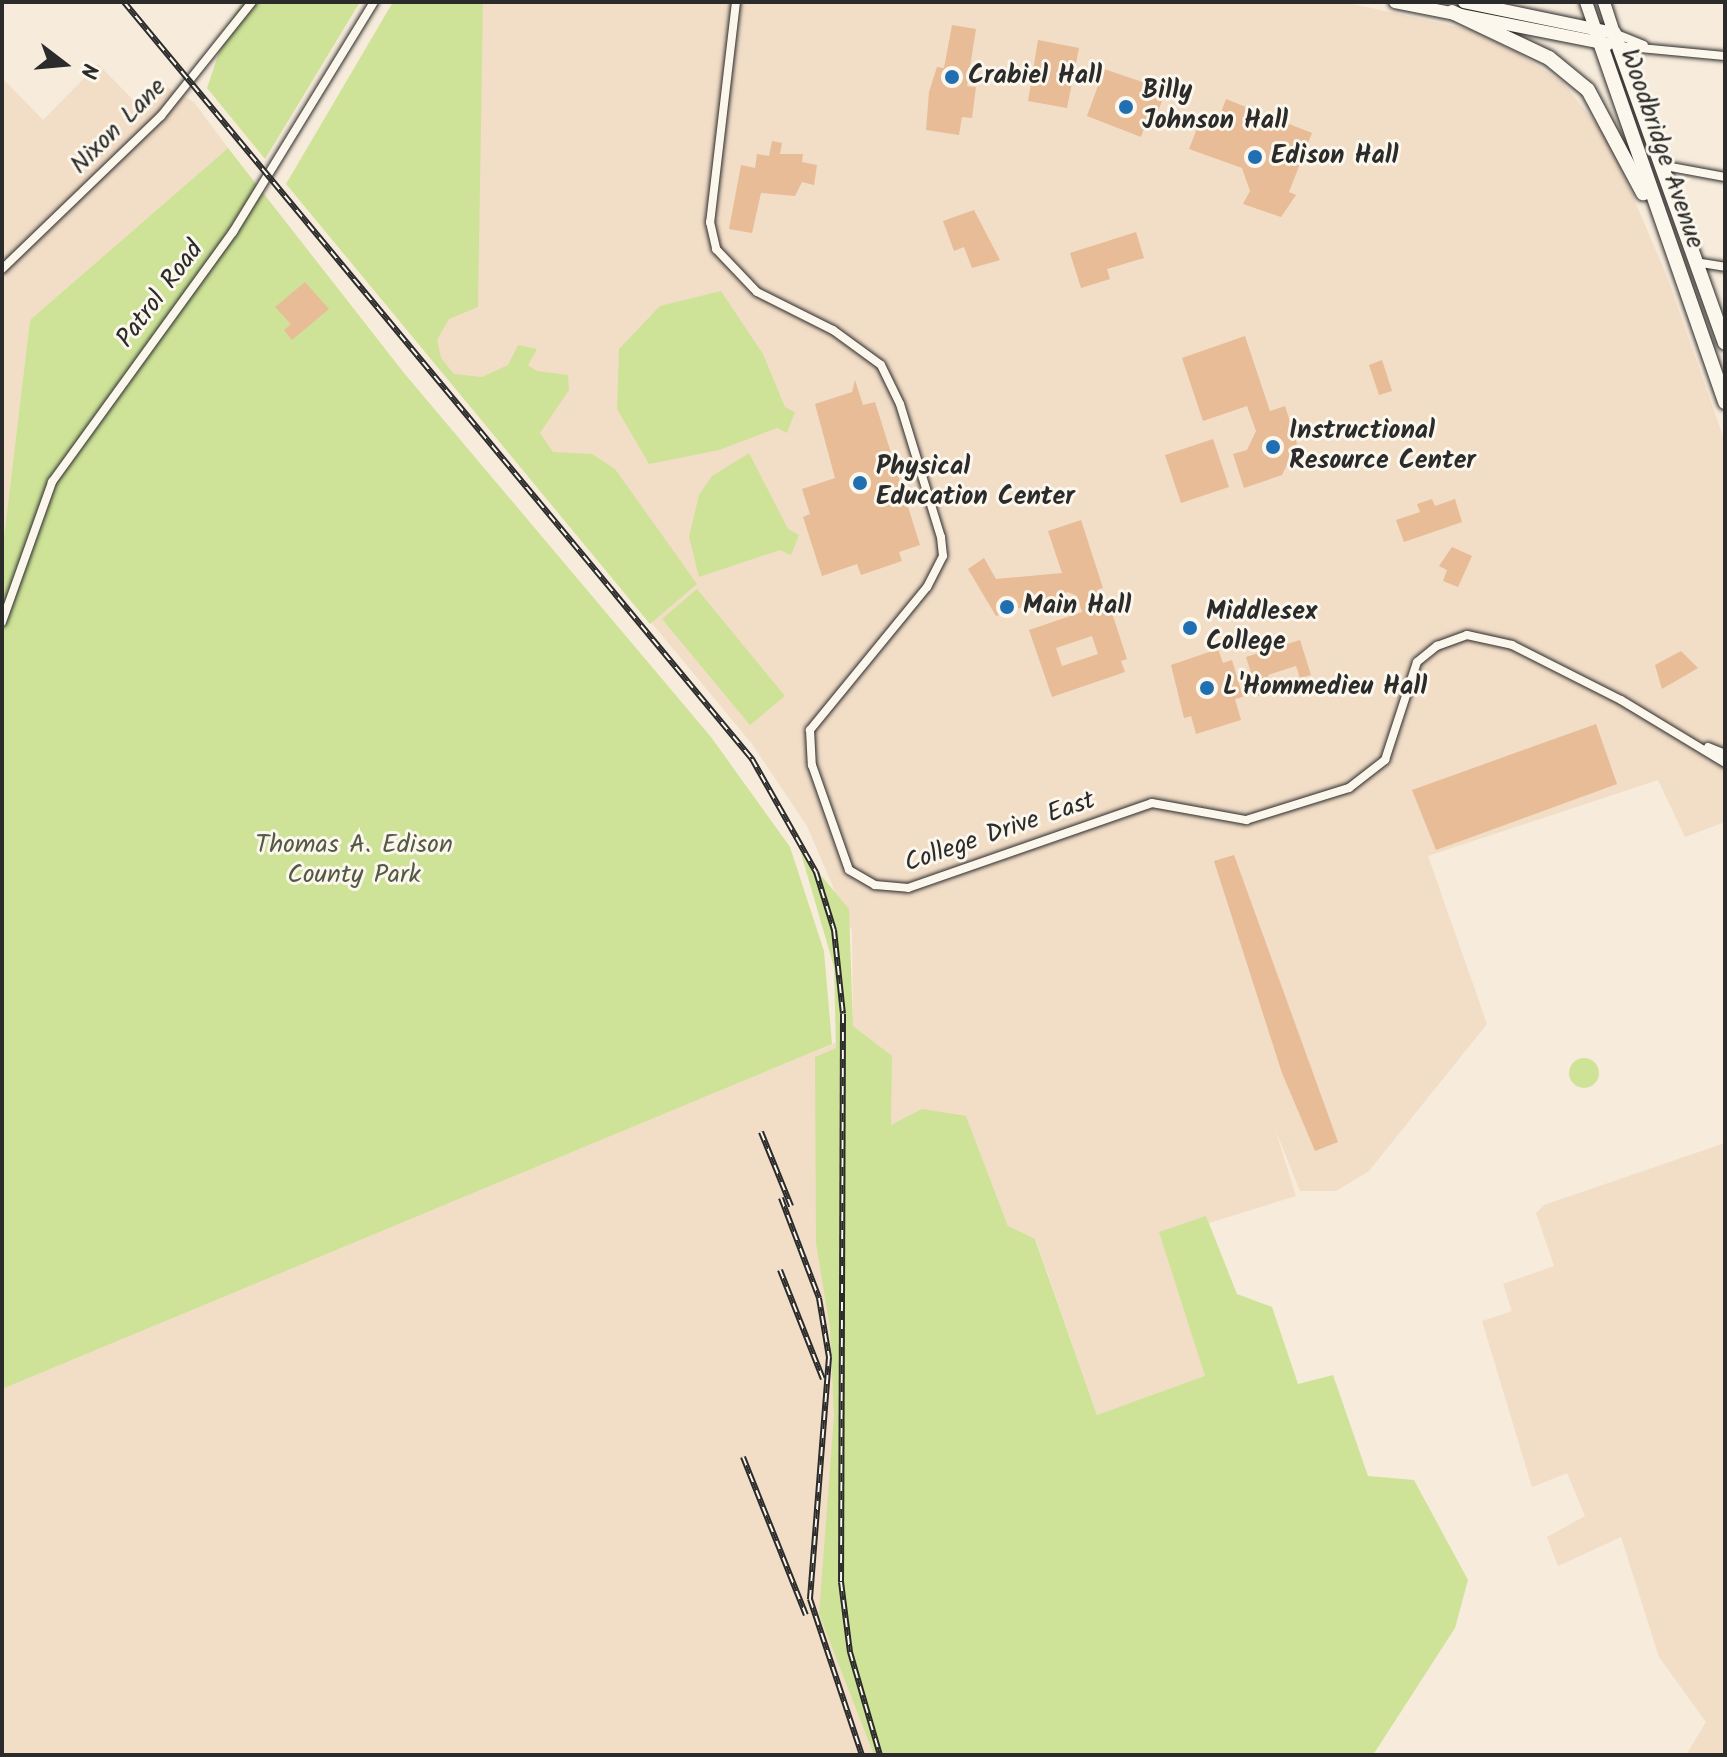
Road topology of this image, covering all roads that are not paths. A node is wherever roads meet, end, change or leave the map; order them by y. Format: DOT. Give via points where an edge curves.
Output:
graph roads {
  1 [pos="252,2"];
  2 [pos="374,2"];
  3 [pos="736,2"];
  4 [pos="1395,2"];
  5 [pos="1586,2"];
  6 [pos="1604,2"];
  7 [pos="1458,7"];
  8 [pos="1597,36"];
  9 [pos="1617,40"];
  10 [pos="1645,45"];
  11 [pos="1725,56"];
  12 [pos="1660,165"];
  13 [pos="1725,177"];
  14 [pos="1675,262"];
  15 [pos="1694,262"];
  16 [pos="1725,267"];
  17 [pos="2,269"];
  18 [pos="1725,343"];
  19 [pos="1725,402"];
  20 [pos="2,622"];
  21 [pos="1696,743"];
  22 [pos="1725,754"];
  23 [pos="1725,763"];
  1 -- 17 [label="street, Nixon Lane" via="161,116"];
  2 -- 20 [label="street, Patrol Road" via="233,232 52,482"];
  3 -- 21 [label="street, College Drive East" via="710,222 716,249 757,292 833,330 881,365 900,404 941,537 943,556 927,587 810,730 812,765 849,870 875,885 908,888 1152,803 1246,820 1349,788 1385,760 1417,662 1458,636 1512,645"];
  4 -- 7 [label="street"];
  5 -- 8 [label="street, Woodbridge Avenue"];
  6 -- 9 [label="street, Woodbridge Avenue"];
  7 -- 8 [label="street"];
  7 -- 14 [label="main road" via="1549,58 1588,90 1612,125"];
  8 -- 9 [label="street"];
  8 -- 14 [label="main road, Woodbridge Avenue"];
  9 -- 10 [label="street"];
  9 -- 10 [label="street"];
  9 -- 12 [label="main road, Woodbridge Avenue"];
  10 -- 11 [label="street"];
  12 -- 13 [label="street"];
  12 -- 15 [label="main road, Woodbridge Avenue"];
  14 -- 19 [label="main road, Woodbridge Avenue"];
  15 -- 16 [label="street"];
  15 -- 18 [label="main road, Woodbridge Avenue"];
  21 -- 22 [label="street"];
  21 -- 23 [label="street, College Drive East"];
}
